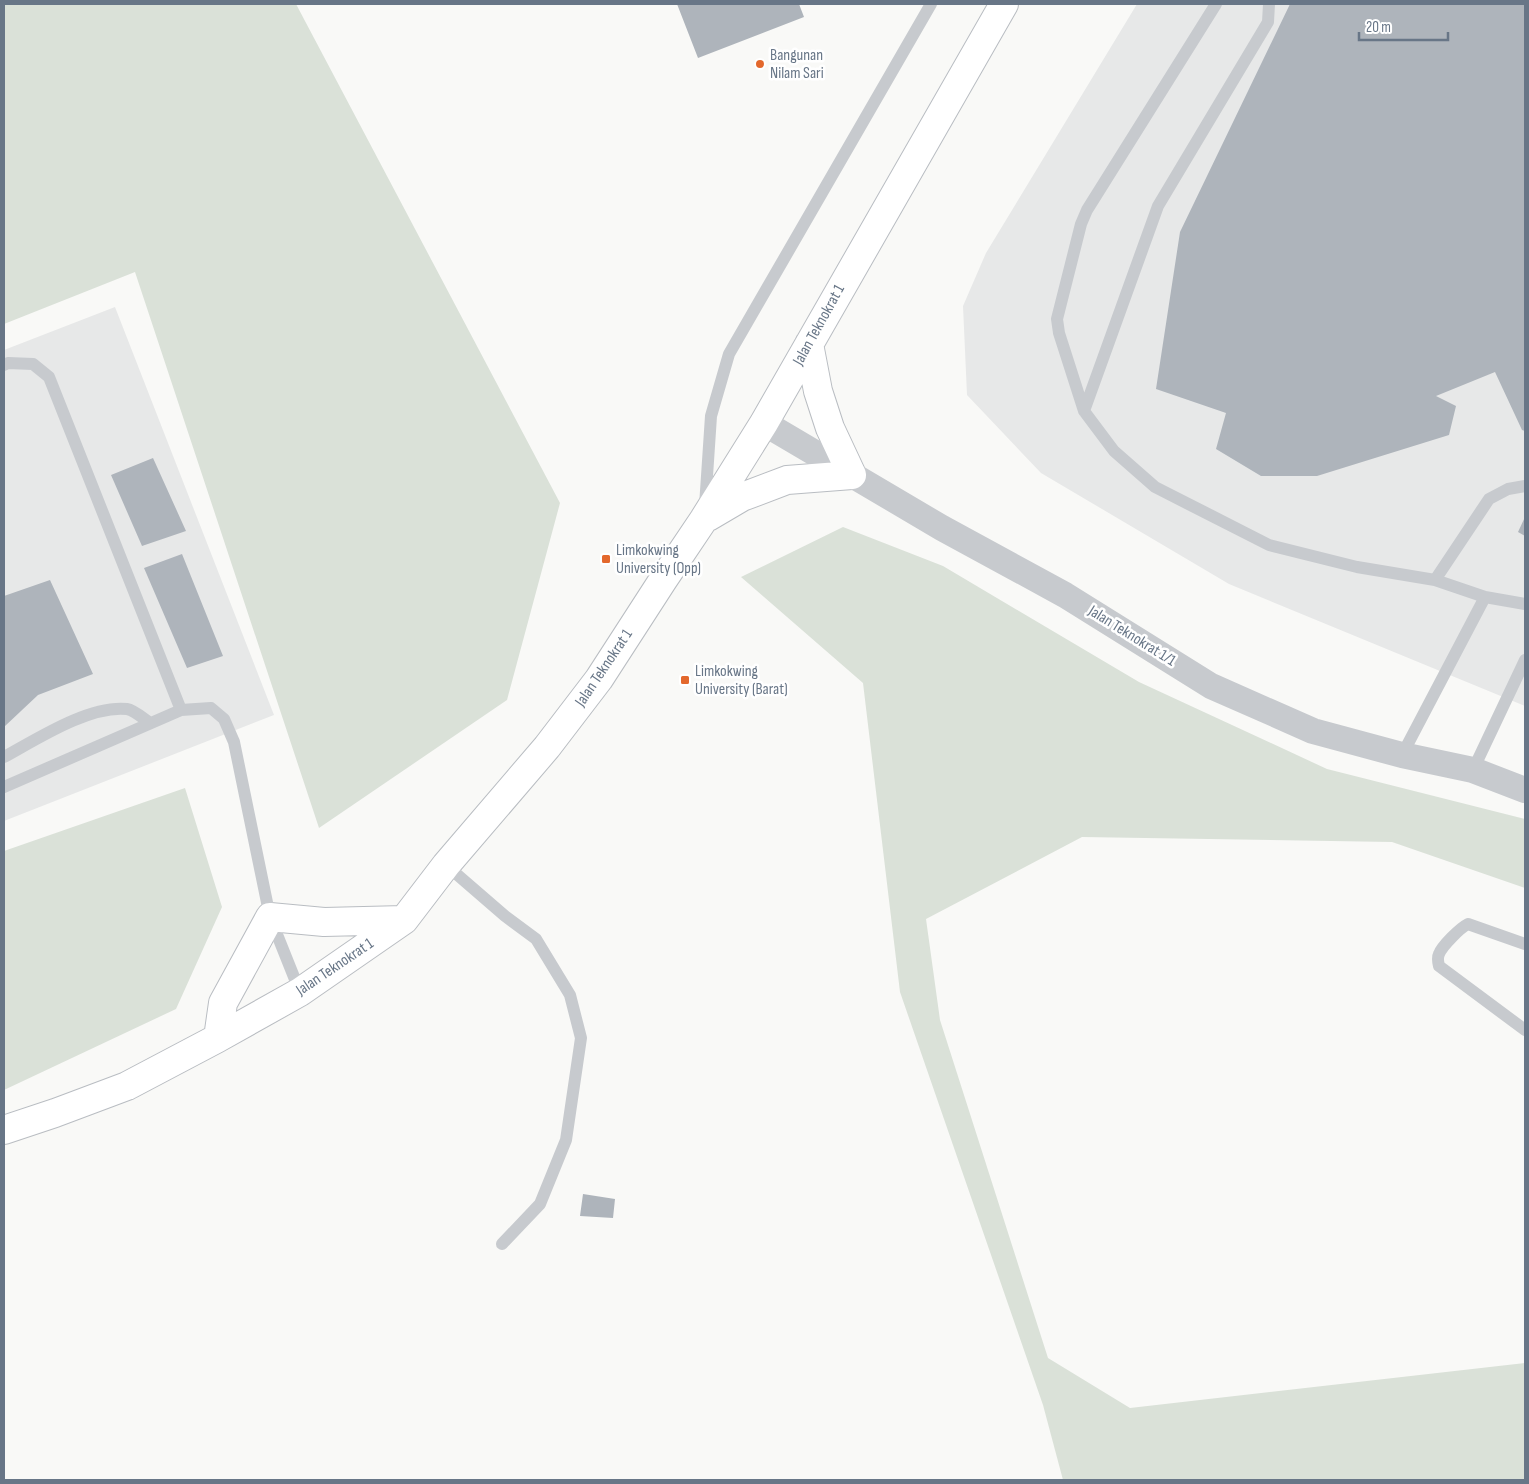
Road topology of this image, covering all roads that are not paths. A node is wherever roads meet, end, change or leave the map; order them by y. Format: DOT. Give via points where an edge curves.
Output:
graph roads {
  1 [pos="931,4"];
  2 [pos="1004,4"];
  3 [pos="1216,4"];
  4 [pos="1269,4"];
  5 [pos="809,344"];
  6 [pos="4,365"];
  7 [pos="1084,411"];
  8 [pos="764,423"];
  9 [pos="852,475"];
  10 [pos="1525,486"];
  11 [pos="704,519"];
  12 [pos="1435,580"];
  13 [pos="1485,597"];
  14 [pos="1525,604"];
  15 [pos="1525,660"];
  16 [pos="181,710"];
  17 [pos="150,723"];
  18 [pos="1402,755"];
  19 [pos="4,756"];
  20 [pos="1473,770"];
  21 [pos="4,787"];
  22 [pos="1525,790"];
  23 [pos="446,865"];
  24 [pos="270,917"];
  25 [pos="404,920"];
  26 [pos="1525,944"];
  27 [pos="300,992"];
  28 [pos="1525,1030"];
  29 [pos="218,1038"];
  30 [pos="4,1130"];
  31 [pos="502,1244"];
  1 -- 11 [label="lane" via="729,354 711,416"];
  2 -- 5 [label="main road, Jalan Teknokrat 1"];
  3 -- 7 [label="lane" via="1081,224 1057,319"];
  4 -- 7 [label="lane" via="1268,22 1158,206"];
  5 -- 8 [label="main road, Jalan Teknokrat 1"];
  5 -- 9 [label="main road" via="818,391 830,428"];
  6 -- 16 [label="lane" via="33,364 48,377"];
  7 -- 12 [label="lane" via="1114,451 1155,487 1269,545 1357,567"];
  8 -- 9 [label="street, Jalan Teknokrat 1/1"];
  8 -- 11 [label="main road, Jalan Teknokrat 1"];
  9 -- 11 [label="main road" via="787,480 742,497"];
  9 -- 18 [label="street, Jalan Teknokrat 1/1" via="1065,595 1212,686 1313,730"];
  10 -- 12 [label="lane" via="1508,489 1489,499"];
  11 -- 23 [label="main road, Jalan Teknokrat 1" via="599,679 547,747"];
  12 -- 13 [label="lane"];
  13 -- 14 [label="lane"];
  13 -- 18 [label="lane"];
  15 -- 20 [label="lane"];
  16 -- 17 [label="lane"];
  16 -- 24 [label="lane" via="210,708 224,719 234,742"];
  17 -- 19 [label="lane" via="129,709 112,710 75,719"];
  17 -- 21 [label="lane"];
  18 -- 20 [label="street, Jalan Teknokrat 1/1"];
  20 -- 22 [label="street, Jalan Teknokrat 1/1"];
  23 -- 25 [label="main road, Jalan Teknokrat 1"];
  23 -- 31 [label="lane" via="536,939 570,995 581,1038 566,1140 540,1204"];
  24 -- 25 [label="main road" via="324,922"];
  24 -- 27 [label="lane"];
  24 -- 29 [label="main road" via="223,1002"];
  25 -- 27 [label="main road, Jalan Teknokrat 1"];
  26 -- 28 [label="lane" via="1468,924 1439,954 1438,960 1439,966"];
  27 -- 29 [label="main road, Jalan Teknokrat 1"];
  29 -- 30 [label="main road, Jalan Teknokrat 1" via="128,1086"];
}
